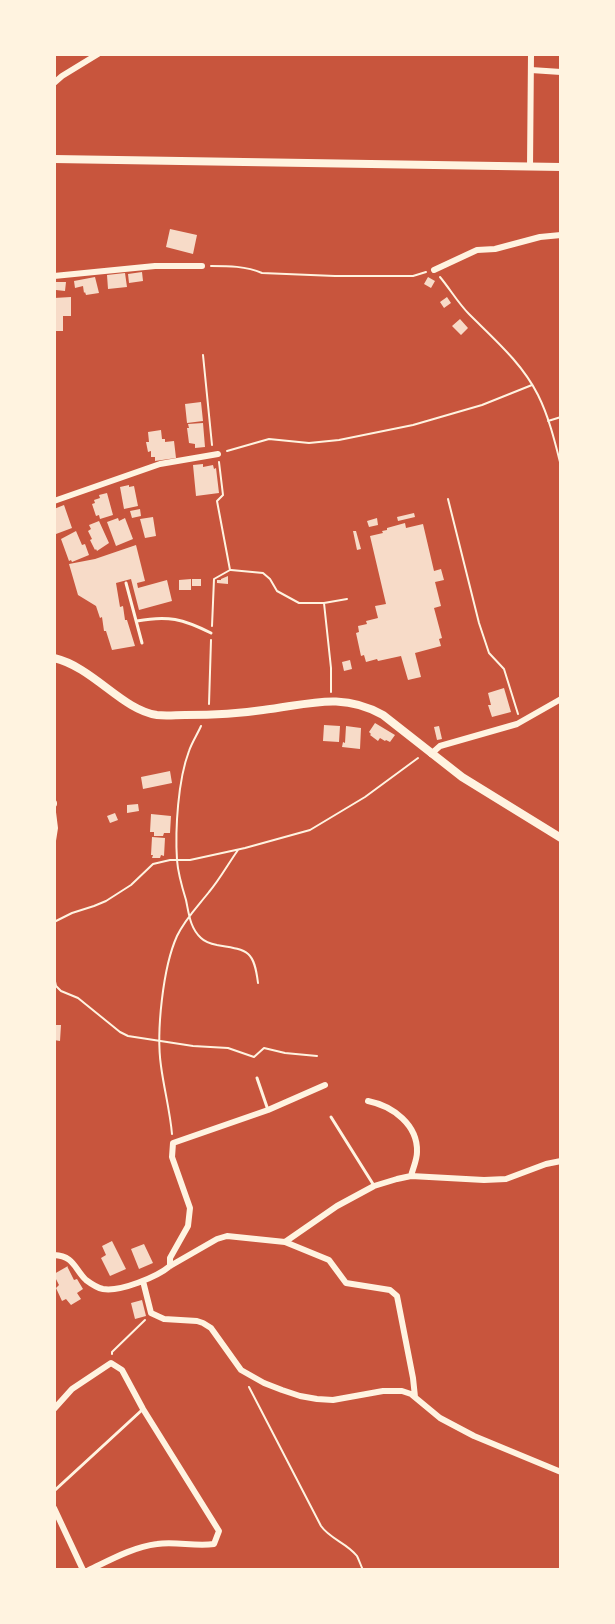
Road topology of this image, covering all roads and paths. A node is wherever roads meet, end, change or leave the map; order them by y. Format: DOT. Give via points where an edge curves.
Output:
graph roads {
  1 [pos="98,54"];
  2 [pos="531,54"];
  3 [pos="531,70"];
  4 [pos="561,72"];
  5 [pos="54,83"];
  6 [pos="54,159"];
  7 [pos="530,167"];
  8 [pos="561,167"];
  9 [pos="561,235"];
  10 [pos="202,266"];
  11 [pos="434,270"];
  12 [pos="54,276"];
  13 [pos="203,355"];
  14 [pos="532,385"];
  15 [pos="561,417"];
  16 [pos="548,421"];
  17 [pos="215,454"];
  18 [pos="561,466"];
  19 [pos="448,499"];
  20 [pos="54,501"];
  21 [pos="230,570"];
  22 [pos="126,583"];
  23 [pos="347,598"];
  24 [pos="324,603"];
  25 [pos="136,621"];
  26 [pos="211,633"];
  27 [pos="142,643"];
  28 [pos="54,658"];
  29 [pos="561,699"];
  30 [pos="331,701"];
  31 [pos="206,715"];
  32 [pos="521,722"];
  33 [pos="429,752"];
  34 [pos="54,804"];
  35 [pos="561,838"];
  36 [pos="54,847"];
  37 [pos="239,849"];
  38 [pos="177,860"];
  39 [pos="188,916"];
  40 [pos="54,922"];
  41 [pos="54,977"];
  42 [pos="258,983"];
  43 [pos="159,1041"];
  44 [pos="317,1056"];
  45 [pos="256,1078"];
  46 [pos="325,1085"];
  47 [pos="368,1101"];
  48 [pos="268,1110"];
  49 [pos="332,1117"];
  50 [pos="173,1143"];
  51 [pos="561,1161"];
  52 [pos="411,1176"];
  53 [pos="374,1186"];
  54 [pos="285,1242"];
  55 [pos="54,1255"];
  56 [pos="170,1266"];
  57 [pos="143,1281"];
  58 [pos="151,1313"];
  59 [pos="111,1364"];
  60 [pos="241,1370"];
  61 [pos="415,1398"];
  62 [pos="54,1409"];
  63 [pos="143,1409"];
  64 [pos="561,1472"];
  65 [pos="54,1491"];
  66 [pos="54,1508"];
  67 [pos="83,1570"];
  68 [pos="89,1570"];
  69 [pos="363,1570"];
  1 -- 5 [label="street"];
  2 -- 3 [label="street"];
  3 -- 4 [label="street"];
  3 -- 7 [label="street"];
  6 -- 7 [label="street"];
  7 -- 8 [label="street"];
  9 -- 11 [label="street" via="477,250"];
  10 -- 11 [label="path" via="335,276 412,276"];
  10 -- 12 [label="street" via="155,266"];
  11 -- 14 [label="path" via="454,297 517,362"];
  13 -- 17 [label="path"];
  14 -- 16 [label="path"];
  14 -- 17 [label="path" via="482,405 413,425 309,443 269,439"];
  15 -- 16 [label="path"];
  16 -- 18 [label="path"];
  17 -- 20 [label="street" via="160,464"];
  17 -- 21 [label="path" via="223,495 217,501"];
  19 -- 32 [label="path" via="485,643 504,669"];
  21 -- 24 [label="path" via="263,573 277,591 299,603"];
  21 -- 26 [label="path" via="214,579"];
  22 -- 25 [label="lane"];
  23 -- 24 [label="path"];
  24 -- 30 [label="path"];
  25 -- 26 [label="lane" via="174,619"];
  25 -- 27 [label="lane"];
  26 -- 31 [label="path"];
  28 -- 31 [label="street" via="77,666 143,711 158,715"];
  29 -- 32 [label="street"];
  30 -- 31 [label="street"];
  30 -- 33 [label="street" via="357,703 372,709"];
  31 -- 38 [label="path" via="189,750 181,780"];
  32 -- 33 [label="street"];
  33 -- 35 [label="street"];
  33 -- 37 [label="path" via="310,830"];
  34 -- 36 [label="path"];
  37 -- 38 [label="path"];
  37 -- 39 [label="path"];
  38 -- 39 [label="path"];
  38 -- 40 [label="path" via="153,864 106,901"];
  39 -- 42 [label="path" via="201,939 248,952"];
  39 -- 43 [label="path" via="170,955"];
  41 -- 43 [label="path" via="61,991 78,998 120,1032"];
  43 -- 44 [label="path" via="228,1048 254,1057 264,1048"];
  43 -- 50 [label="path"];
  45 -- 48 [label="lane"];
  46 -- 48 [label="street"];
  47 -- 52 [label="street" via="397,1114 413,1131 417,1153"];
  48 -- 50 [label="street"];
  49 -- 53 [label="lane"];
  50 -- 56 [label="street" via="172,1157 190,1208 188,1226 170,1258"];
  51 -- 52 [label="street" via="506,1179"];
  52 -- 53 [label="street"];
  53 -- 54 [label="street"];
  54 -- 56 [label="street" via="227,1236"];
  54 -- 61 [label="street" via="328,1260 346,1283 390,1290 397,1296"];
  55 -- 57 [label="street" via="73,1262 87,1281 102,1289"];
  56 -- 57 [label="street"];
  57 -- 58 [label="street"];
  58 -- 59 [label="path" via="112,1352"];
  58 -- 60 [label="street" via="211,1328"];
  59 -- 62 [label="street" via="72,1389"];
  59 -- 63 [label="street" via="122,1370"];
  60 -- 61 [label="street" via="282,1390 317,1399 393,1390"];
  60 -- 69 [label="path" via="321,1526 357,1556"];
  61 -- 64 [label="street" via="440,1418 474,1436"];
  63 -- 65 [label="lane"];
  63 -- 68 [label="street" via="219,1531 214,1544 155,1544"];
  66 -- 67 [label="street"];
}
